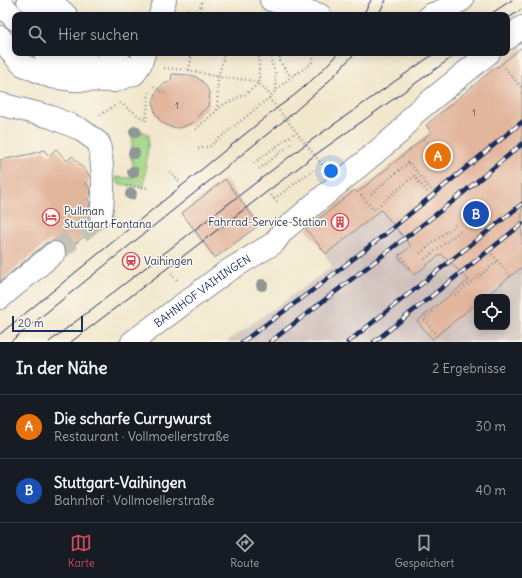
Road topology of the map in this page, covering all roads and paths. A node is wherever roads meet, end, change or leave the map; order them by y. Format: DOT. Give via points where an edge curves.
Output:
graph roads {
  1 [pos="24,0"];
  2 [pos="28,0"];
  3 [pos="165,0"];
  4 [pos="202,0"];
  5 [pos="271,0"];
  6 [pos="462,0"];
  7 [pos="0,2"];
  8 [pos="185,9"];
  9 [pos="436,9"];
  10 [pos="35,12"];
  11 [pos="63,12"];
  12 [pos="161,12"];
  13 [pos="196,12"];
  14 [pos="200,12"];
  15 [pos="310,12"];
  16 [pos="12,16"];
  17 [pos="522,27"];
  18 [pos="0,37"];
  19 [pos="510,37"];
  20 [pos="12,53"];
  21 [pos="15,56"];
  22 [pos="48,56"];
  23 [pos="77,56"];
  24 [pos="113,56"];
  25 [pos="143,56"];
  26 [pos="192,56"];
  27 [pos="224,56"];
  28 [pos="259,56"];
  29 [pos="272,56"];
  30 [pos="281,56"];
  31 [pos="314,56"];
  32 [pos="485,56"];
  33 [pos="168,68"];
  34 [pos="190,70"];
  35 [pos="218,76"];
  36 [pos="291,77"];
  37 [pos="143,79"];
  38 [pos="74,80"];
  39 [pos="114,81"];
  40 [pos="259,83"];
  41 [pos="149,90"];
  42 [pos="276,90"];
  43 [pos="142,94"];
  44 [pos="269,94"];
  45 [pos="167,95"];
  46 [pos="269,98"];
  47 [pos="125,101"];
  48 [pos="0,104"];
  49 [pos="217,110"];
  50 [pos="80,129"];
  51 [pos="196,129"];
  52 [pos="296,132"];
  53 [pos="292,144"];
  54 [pos="198,149"];
  55 [pos="254,163"];
  56 [pos="259,169"];
  57 [pos="312,170"];
  58 [pos="170,172"];
  59 [pos="179,181"];
  60 [pos="348,187"];
  61 [pos="431,190"];
  62 [pos="428,192"];
  63 [pos="371,194"];
  64 [pos="271,195"];
  65 [pos="274,199"];
  66 [pos="280,205"];
  67 [pos="101,215"];
  68 [pos="455,225"];
  69 [pos="460,231"];
  70 [pos="54,253"];
  71 [pos="399,254"];
  72 [pos="420,254"];
  73 [pos="492,254"];
  74 [pos="425,259"];
  75 [pos="498,261"];
  76 [pos="406,270"];
  77 [pos="171,273"];
  78 [pos="512,278"];
  79 [pos="179,283"];
  80 [pos="455,295"];
  81 [pos="0,298"];
  82 [pos="433,312"];
  83 [pos="438,337"];
  84 [pos="132,342"];
  1 -- 10 [label="street"];
  2 -- 11 [label="street" via="53,3"];
  3 -- 12 [label="street"];
  4 -- 14 [label="path"];
  5 -- 15 [label="street"];
  6 -- 9 [label="street"];
  7 -- 16 [label="street"];
  8 -- 13 [label="path"];
  17 -- 19 [label="street"];
  18 -- 20 [label="street"];
  21 -- 38 [label="street" via="23,65 51,77"];
  22 -- 38 [label="street"];
  23 -- 39 [label="street"];
  24 -- 37 [label="street"];
  25 -- 37 [label="street" via="141,63"];
  26 -- 34 [label="path"];
  27 -- 35 [label="path"];
  28 -- 40 [label="path"];
  29 -- 42 [label="path"];
  30 -- 36 [label="path" via="280,60"];
  31 -- 36 [label="path" via="310,64"];
  32 -- 60 [label="street" via="414,114"];
  33 -- 34 [label="path"];
  34 -- 35 [label="path"];
  35 -- 40 [label="path"];
  35 -- 49 [label="path"];
  36 -- 42 [label="path"];
  37 -- 39 [label="street"];
  37 -- 45 [label="path"];
  38 -- 39 [label="street"];
  40 -- 44 [label="path"];
  40 -- 49 [label="path" via="246,94"];
  41 -- 43 [label="path"];
  42 -- 46 [label="path"];
  46 -- 52 [label="path"];
  46 -- 54 [label="path" via="210,146"];
  47 -- 50 [label="path"];
  48 -- 50 [label="street" via="51,117"];
  49 -- 51 [label="path"];
  50 -- 67 [label="street" via="99,143 104,198"];
  52 -- 55 [label="path"];
  52 -- 60 [label="path"];
  53 -- 56 [label="path"];
  57 -- 65 [label="path"];
  58 -- 59 [label="path"];
  60 -- 62 [label="path" via="374,210 414,176"];
  60 -- 84 [label="street, BAHNHOF VAIHINGEN" via="313,205 283,231 274,244 226,272"];
  61 -- 63 [label="path" via="409,162"];
  64 -- 65 [label="path"];
  65 -- 66 [label="path"];
  68 -- 72 [label="path"];
  69 -- 74 [label="path"];
  70 -- 81 [label="street"];
  71 -- 76 [label="path" via="409,267"];
  73 -- 75 [label="path"];
  75 -- 78 [label="path"];
  75 -- 80 [label="path"];
  77 -- 79 [label="path"];
  82 -- 83 [label="path" via="424,319"];
}
